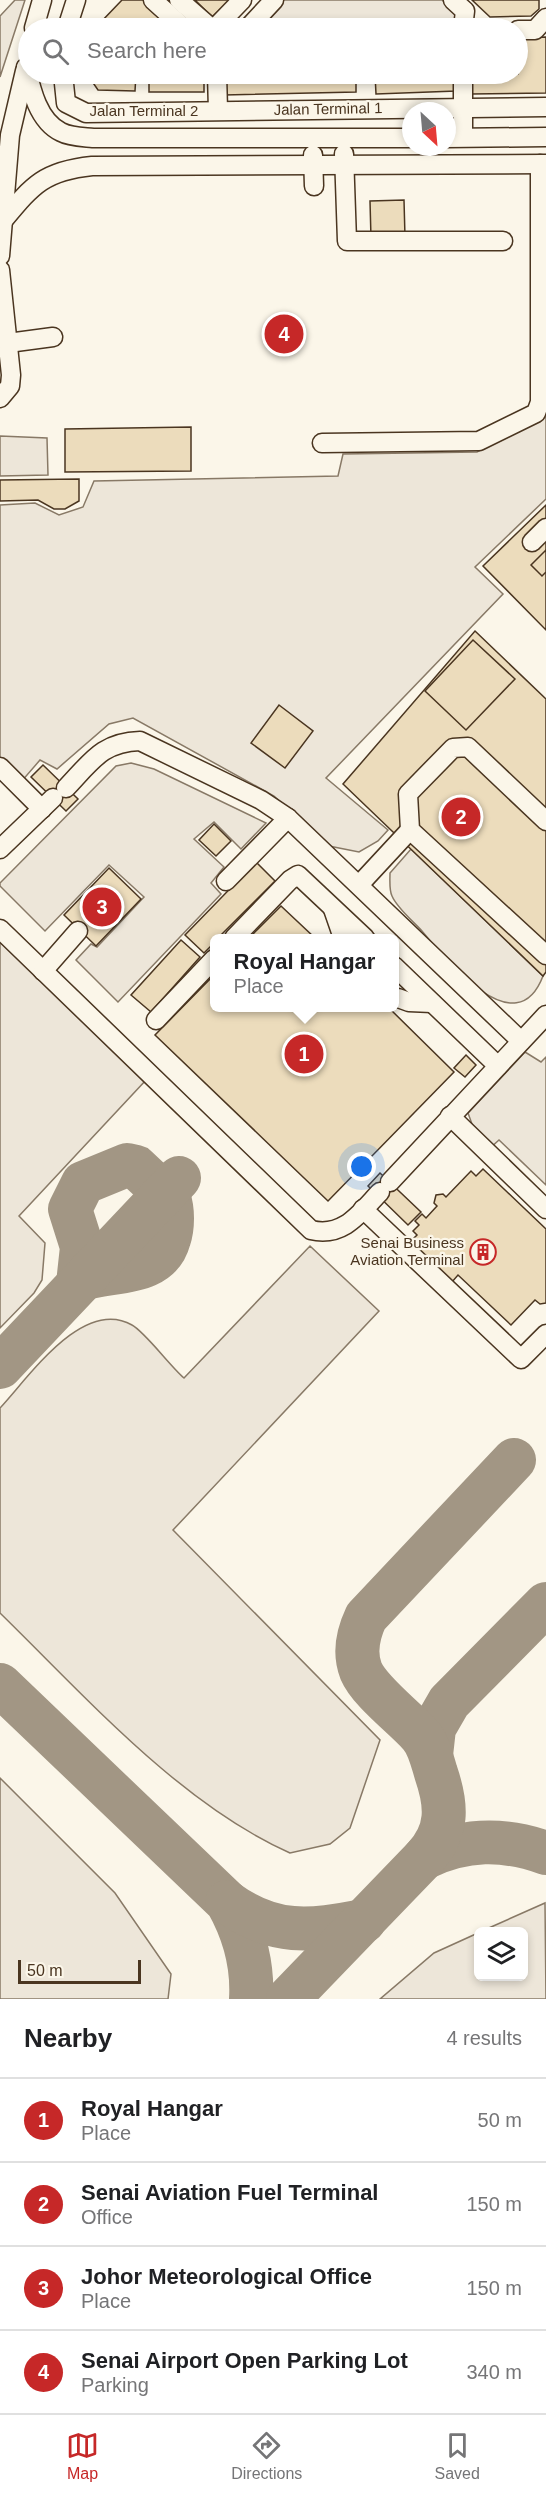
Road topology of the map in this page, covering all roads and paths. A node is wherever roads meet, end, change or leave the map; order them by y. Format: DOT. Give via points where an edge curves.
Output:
graph roads {
  1 [pos="42,0"];
  2 [pos="153,0"];
  3 [pos="179,0"];
  4 [pos="242,0"];
  5 [pos="274,0"];
  6 [pos="453,0"];
  7 [pos="37,18"];
  8 [pos="173,18"];
  9 [pos="201,18"];
  10 [pos="223,18"];
  11 [pos="257,18"];
  12 [pos="464,18"];
  13 [pos="546,18"];
  14 [pos="528,30"];
  15 [pos="22,84"];
  16 [pos="34,84"];
  17 [pos="64,84"];
  18 [pos="217,84"];
  19 [pos="463,84"];
  20 [pos="463,106"];
  21 [pos="546,107"];
  22 [pos="218,110"];
  23 [pos="456,134"];
  24 [pos="546,137"];
  25 [pos="312,138"];
  26 [pos="344,138"];
  27 [pos="402,138"];
  28 [pos="456,138"];
  29 [pos="314,164"];
  30 [pos="543,164"];
  31 [pos="344,165"];
  32 [pos="314,186"];
  33 [pos="2,222"];
  34 [pos="503,241"];
  35 [pos="0,255"];
  36 [pos="0,270"];
  37 [pos="1,309"];
  38 [pos="53,337"];
  39 [pos="8,343"];
  40 [pos="0,398"];
  41 [pos="322,443"];
  42 [pos="546,528"];
  43 [pos="532,542"];
  44 [pos="0,767"];
  45 [pos="53,798"];
  46 [pos="288,818"];
  47 [pos="546,820"];
  48 [pos="410,830"];
  49 [pos="0,849"];
  50 [pos="226,881"];
  51 [pos="359,885"];
  52 [pos="333,907"];
  53 [pos="0,929"];
  54 [pos="78,931"];
  55 [pos="239,934"];
  56 [pos="341,934"];
  57 [pos="360,934"];
  58 [pos="543,947"];
  59 [pos="210,963"];
  60 [pos="43,971"];
  61 [pos="399,971"];
  62 [pos="399,998"];
  63 [pos="432,1003"];
  64 [pos="546,1015"];
  65 [pos="156,1020"];
  66 [pos="521,1041"];
  67 [pos="498,1066"];
  68 [pos="450,1116"];
  69 [pos="363,1209"];
  70 [pos="546,1209"];
  71 [pos="546,1334"];
  1 -- 7 [label="street"];
  2 -- 8 [label="street"];
  3 -- 9 [label="street"];
  4 -- 10 [label="street"];
  5 -- 11 [label="street"];
  6 -- 12 [label="street" via="465,11"];
  13 -- 14 [label="street" via="535,30"];
  15 -- 33 [label="street" via="10,135"];
  16 -- 25 [label="street" via="42,112 62,133 93,138"];
  17 -- 22 [label="street, Jalan Terminal 2" via="66,103 86,113"];
  18 -- 22 [label="street"];
  19 -- 20 [label="street"];
  20 -- 21 [label="street, Jalan Terminal 1"];
  20 -- 22 [label="street, Jalan Terminal 1"];
  20 -- 23 [label="street"];
  24 -- 28 [label="street"];
  25 -- 26 [label="street"];
  25 -- 29 [label="street"];
  26 -- 27 [label="street"];
  26 -- 31 [label="street"];
  29 -- 31 [label="street"];
  29 -- 32 [label="street"];
  29 -- 33 [label="street" via="69,168 28,190"];
  30 -- 31 [label="street"];
  30 -- 41 [label="street" via="540,402 536,413 479,441"];
  31 -- 34 [label="street" via="347,241"];
  33 -- 35 [label="street"];
  36 -- 37 [label="street"];
  37 -- 39 [label="street"];
  38 -- 39 [label="street"];
  39 -- 40 [label="street" via="10,386"];
  42 -- 43 [label="street"];
  44 -- 45 [label="street"];
  45 -- 46 [label="street" via="99,754 120,741 140,741 261,800"];
  45 -- 49 [label="street"];
  46 -- 50 [label="street"];
  46 -- 51 [label="street"];
  47 -- 48 [label="street" via="468,747 453,748 408,794"];
  48 -- 51 [label="street"];
  48 -- 58 [label="street"];
  51 -- 66 [label="street"];
  52 -- 55 [label="street" via="298,875"];
  52 -- 56 [label="street"];
  52 -- 57 [label="street"];
  53 -- 60 [label="street"];
  54 -- 60 [label="street"];
  59 -- 65 [label="street"];
  60 -- 69 [label="street" via="311,1230 334,1232"];
  61 -- 63 [label="street"];
  62 -- 63 [label="street"];
  63 -- 67 [label="street"];
  64 -- 66 [label="street"];
  66 -- 67 [label="street"];
  67 -- 68 [label="street"];
  68 -- 69 [label="street"];
  68 -- 70 [label="street"];
  69 -- 71 [label="street" via="521,1359"];
}
